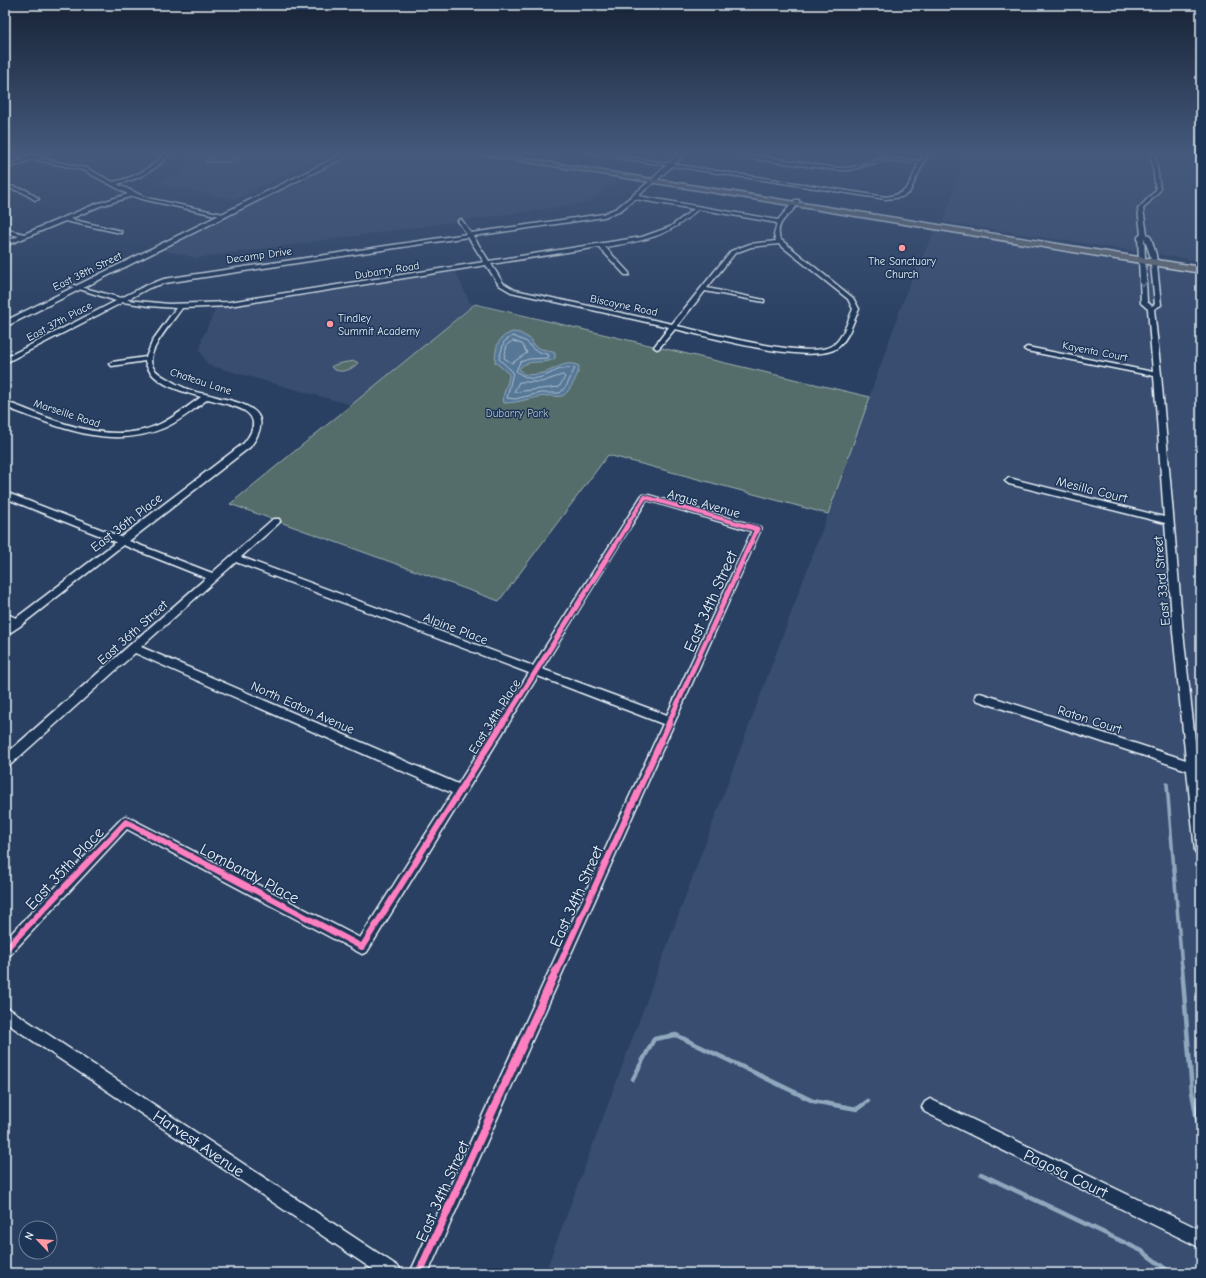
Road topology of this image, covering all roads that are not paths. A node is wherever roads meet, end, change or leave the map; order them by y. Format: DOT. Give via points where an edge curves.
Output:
graph roads {
  1 [pos="79,213"];
  2 [pos="214,213"];
  3 [pos="224,213"];
  4 [pos="224,213"];
  5 [pos="612,213"];
  6 [pos="692,213"];
  7 [pos="725,213"];
  8 [pos="788,213"];
  9 [pos="856,213"];
  10 [pos="1141,213"];
  11 [pos="221,214"];
  12 [pos="64,219"];
  13 [pos="461,221"];
  14 [pos="781,222"];
  15 [pos="5,231"];
  16 [pos="119,232"];
  17 [pos="470,235"];
  18 [pos="1144,235"];
  19 [pos="24,236"];
  20 [pos="780,242"];
  21 [pos="5,244"];
  22 [pos="601,246"];
  23 [pos="1141,258"];
  24 [pos="1153,260"];
  25 [pos="489,264"];
  26 [pos="1201,265"];
  27 [pos="1201,270"];
  28 [pos="627,274"];
  29 [pos="75,286"];
  30 [pos="703,289"];
  31 [pos="122,300"];
  32 [pos="762,301"];
  33 [pos="180,307"];
  34 [pos="1151,308"];
  35 [pos="5,317"];
  36 [pos="5,324"];
  37 [pos="673,326"];
  38 [pos="657,347"];
  39 [pos="1027,349"];
  40 [pos="149,358"];
  41 [pos="5,361"];
  42 [pos="112,364"];
  43 [pos="1158,375"];
  44 [pos="208,396"];
  45 [pos="5,404"];
  46 [pos="257,429"];
  47 [pos="1009,481"];
  48 [pos="5,495"];
  49 [pos="645,497"];
  50 [pos="276,521"];
  51 [pos="1169,522"];
  52 [pos="757,529"];
  53 [pos="122,541"];
  54 [pos="234,558"];
  55 [pos="213,577"];
  56 [pos="5,617"];
  57 [pos="17,623"];
  58 [pos="5,632"];
  59 [pos="134,648"];
  60 [pos="535,671"];
  61 [pos="980,697"];
  62 [pos="670,721"];
  63 [pos="5,762"];
  64 [pos="1192,767"];
  65 [pos="460,791"];
  66 [pos="126,822"];
  67 [pos="1201,851"];
  68 [pos="362,947"];
  69 [pos="5,950"];
  70 [pos="5,1013"];
  71 [pos="930,1107"];
  72 [pos="1201,1239"];
  73 [pos="393,1273"];
  74 [pos="419,1273"];
  1 -- 12 [label="street"];
  2 -- 11 [label="street"];
  3 -- 11 [label="main road, East 38th Street"];
  4 -- 11 [label="main road, East 38th Street"];
  5 -- 17 [label="street, Decamp Drive"];
  6 -- 22 [label="street, Dubarry Road" via="664,233 636,241"];
  7 -- 14 [label="street"];
  8 -- 14 [label="street"];
  9 -- 23 [label="main road"];
  10 -- 18 [label="street, East 33rd Street"];
  11 -- 29 [label="main road, East 38th Street"];
  12 -- 16 [label="street"];
  12 -- 19 [label="street"];
  13 -- 17 [label="street, Biscayne Road"];
  14 -- 20 [label="street" via="775,231"];
  15 -- 19 [label="street"];
  17 -- 25 [label="street, Biscayne Road"];
  17 -- 31 [label="street, Decamp Drive" via="177,278 150,285"];
  18 -- 23 [label="street, East 33rd Street" via="1141,237"];
  18 -- 24 [label="street, East 33rd Street" via="1152,246"];
  19 -- 21 [label="street"];
  20 -- 30 [label="street" via="735,251"];
  20 -- 37 [label="street, Biscayne Road" via="850,298 855,305 856,312 841,341 833,348 819,352 788,351"];
  22 -- 25 [label="street, Dubarry Road"];
  22 -- 28 [label="street"];
  23 -- 24 [label="main road"];
  23 -- 34 [label="street, East 33rd Street, one-way" via="1144,303"];
  24 -- 26 [label="main road"];
  24 -- 27 [label="main road"];
  24 -- 34 [label="street, East 33rd Street" via="1158,306"];
  25 -- 33 [label="street, Dubarry Road" via="229,304"];
  25 -- 37 [label="street, Biscayne Road" via="501,284 513,291"];
  29 -- 31 [label="street, Dubarry Road"];
  29 -- 35 [label="main road, East 38th Street"];
  29 -- 36 [label="main road, East 38th Street"];
  30 -- 32 [label="street"];
  30 -- 37 [label="street"];
  31 -- 33 [label="street, Dubarry Road" via="152,306"];
  31 -- 41 [label="street, East 37th Place"];
  33 -- 40 [label="street"];
  34 -- 43 [label="street, East 33rd Street"];
  37 -- 38 [label="street"];
  39 -- 43 [label="street, Kayenta Court"];
  40 -- 42 [label="street"];
  40 -- 44 [label="street, Chateau Lane" via="149,368 159,379"];
  43 -- 51 [label="street, East 33rd Street"];
  44 -- 45 [label="street, Marseille Road" via="162,425 114,437 87,433"];
  44 -- 46 [label="street, Chateau Lane" via="240,405 252,412 257,420"];
  46 -- 53 [label="street, East 36th Place" via="247,445"];
  47 -- 51 [label="street, Mesilla Court"];
  48 -- 53 [label="street"];
  49 -- 52 [label="street, Argus Avenue"];
  49 -- 60 [label="street, East 34th Place"];
  50 -- 54 [label="street, East 36th Street"];
  51 -- 64 [label="street, East 33rd Street"];
  52 -- 62 [label="street, East 34th Street"];
  53 -- 55 [label="street"];
  53 -- 57 [label="street, East 36th Place"];
  54 -- 55 [label="street, East 36th Street"];
  54 -- 60 [label="street, Alpine Place"];
  55 -- 59 [label="street, East 36th Street"];
  56 -- 57 [label="street"];
  57 -- 58 [label="street, East 36th Place"];
  59 -- 63 [label="street, East 36th Street"];
  59 -- 65 [label="street, North Eaton Avenue"];
  60 -- 62 [label="street, Alpine Place"];
  60 -- 65 [label="street, East 34th Place"];
  61 -- 64 [label="street, Raton Court"];
  62 -- 74 [label="street, East 34th Street"];
  64 -- 67 [label="street, East 33rd Street"];
  65 -- 68 [label="street, East 34th Place"];
  66 -- 68 [label="street, Lombardy Place"];
  66 -- 69 [label="street, East 35th Place"];
  70 -- 73 [label="street, Harvest Avenue"];
  71 -- 72 [label="street, Pagosa Court"];
}
